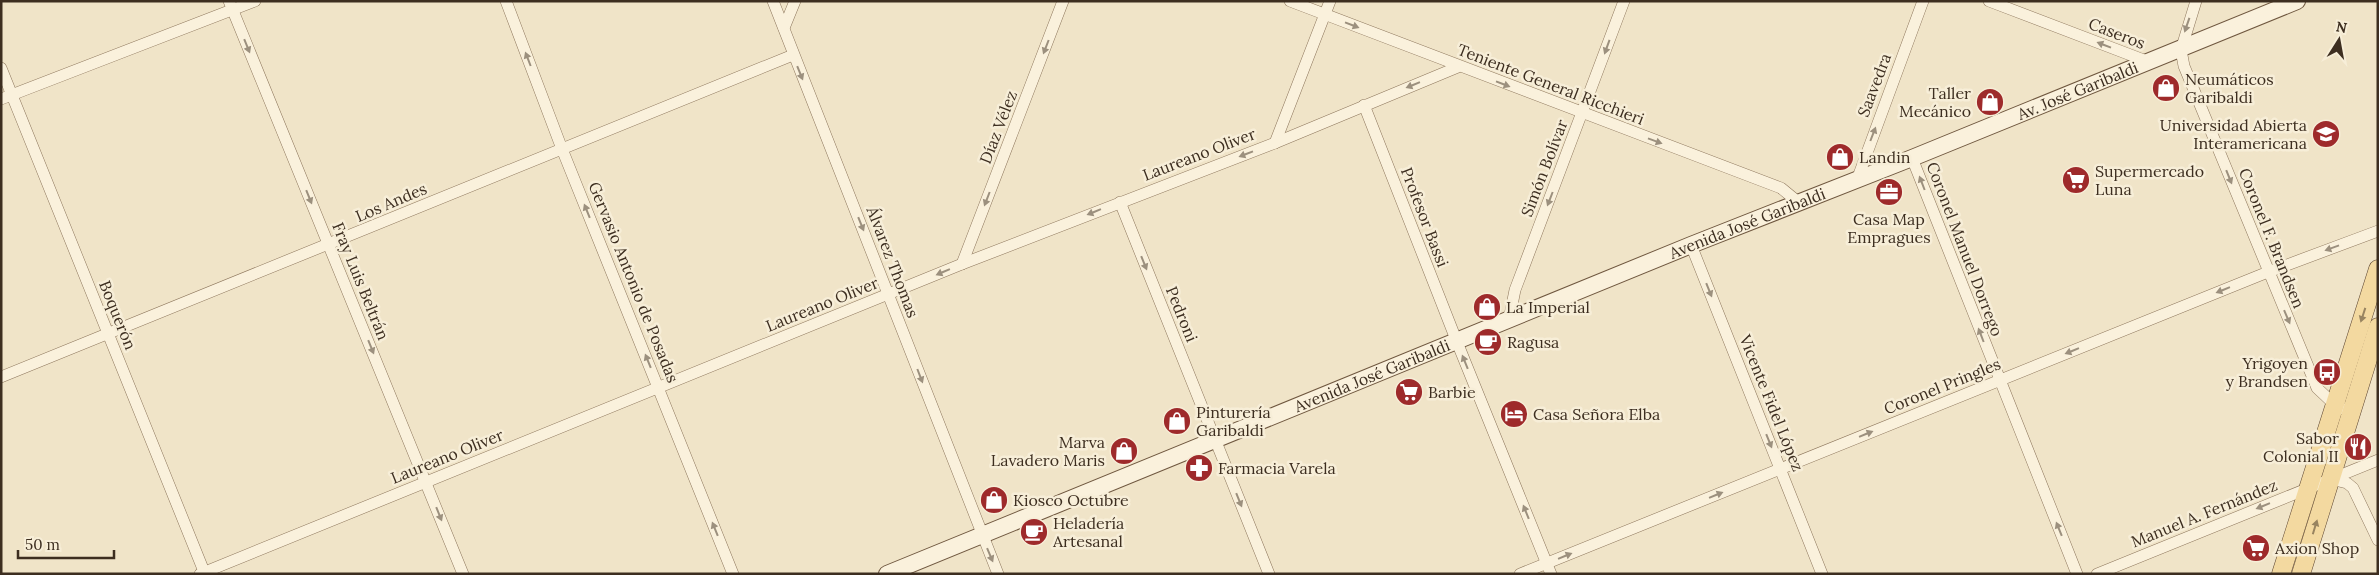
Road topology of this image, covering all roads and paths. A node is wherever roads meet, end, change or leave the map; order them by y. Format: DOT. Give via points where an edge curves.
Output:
graph roads {
  1 [pos="255,1"];
  2 [pos="506,1"];
  3 [pos="773,1"];
  4 [pos="795,1"];
  5 [pos="1063,1"];
  6 [pos="1290,1"];
  7 [pos="1330,1"];
  8 [pos="1624,1"];
  9 [pos="1923,1"];
  10 [pos="1989,1"];
  11 [pos="2196,1"];
  12 [pos="2297,1"];
  13 [pos="231,6"];
  14 [pos="1325,14"];
  15 [pos="784,28"];
  16 [pos="2181,50"];
  17 [pos="793,55"];
  18 [pos="2149,62"];
  19 [pos="1458,67"];
  20 [pos="1,68"];
  21 [pos="7,97"];
  22 [pos="1364,105"];
  23 [pos="1582,114"];
  24 [pos="1275,143"];
  25 [pos="562,148"];
  26 [pos="1912,158"];
  27 [pos="1857,180"];
  28 [pos="1120,202"];
  29 [pos="1798,202"];
  30 [pos="2378,232"];
  31 [pos="1690,245"];
  32 [pos="329,246"];
  33 [pos="962,264"];
  34 [pos="2378,269"];
  35 [pos="2268,272"];
  36 [pos="888,294"];
  37 [pos="1509,320"];
  38 [pos="2378,327"];
  39 [pos="108,334"];
  40 [pos="1457,342"];
  41 [pos="1,377"];
  42 [pos="1999,380"];
  43 [pos="659,387"];
  44 [pos="2334,404"];
  45 [pos="2351,413"];
  46 [pos="1214,439"];
  47 [pos="2378,460"];
  48 [pos="1780,468"];
  49 [pos="2331,479"];
  50 [pos="426,482"];
  51 [pos="2308,488"];
  52 [pos="982,535"];
  53 [pos="2378,540"];
  54 [pos="1549,568"];
  55 [pos="203,573"];
  56 [pos="463,574"];
  57 [pos="734,574"];
  58 [pos="887,574"];
  59 [pos="998,574"];
  60 [pos="1269,574"];
  61 [pos="1520,574"];
  62 [pos="1822,574"];
  63 [pos="2077,574"];
  64 [pos="2097,574"];
  65 [pos="2281,574"];
  66 [pos="2301,574"];
  1 -- 13 [label="street"];
  25 -- 2 [label="street, Gervasio Antonio de Posadas, one-way"];
  3 -- 15 [label="street, Álvarez Thomas"];
  4 -- 15 [label="street"];
  5 -- 33 [label="street, Díaz Vélez, one-way"];
  6 -- 14 [label="street, Teniente General Ricchieri"];
  7 -- 14 [label="street"];
  8 -- 23 [label="street, Simón Bolívar, one-way"];
  27 -- 9 [label="street, Saavedra, one-way"];
  18 -- 10 [label="street, Caseros, one-way"];
  11 -- 16 [label="street, one-way"];
  12 -- 16 [label="main road, Av. José Garibaldi"];
  13 -- 21 [label="street"];
  13 -- 32 [label="street, Fray Luis Beltrán, one-way"];
  14 -- 19 [label="street, Teniente General Ricchieri, one-way"];
  14 -- 24 [label="street"];
  15 -- 17 [label="street, Álvarez Thomas"];
  16 -- 18 [label="main road, Av. José Garibaldi"];
  16 -- 35 [label="street, Coronel F. Brandsen, one-way" via="2184,66"];
  17 -- 25 [label="street, Los Andes"];
  17 -- 36 [label="street, Álvarez Thomas, one-way"];
  18 -- 26 [label="main road, Av. José Garibaldi"];
  19 -- 22 [label="street, Laureano Oliver, one-way"];
  19 -- 23 [label="street, Teniente General Ricchieri, one-way"];
  20 -- 21 [label="street, Boquerón"];
  21 -- 39 [label="street, Boquerón"];
  22 -- 24 [label="street, Laureano Oliver"];
  22 -- 40 [label="street, Profesor Bassi"];
  23 -- 29 [label="street, Teniente General Ricchieri, one-way" via="1781,188"];
  23 -- 37 [label="street, Simón Bolívar, one-way" via="1515,290"];
  24 -- 28 [label="street, Laureano Oliver, one-way"];
  25 -- 32 [label="street, Los Andes"];
  43 -- 25 [label="street, Gervasio Antonio de Posadas, one-way"];
  26 -- 27 [label="main road, Av. José Garibaldi"];
  42 -- 26 [label="street, Coronel Manuel Dorrego, one-way"];
  27 -- 29 [label="main road, Avenida José Garibaldi"];
  28 -- 33 [label="street, Laureano Oliver, one-way"];
  28 -- 46 [label="street, Pedroni, one-way"];
  29 -- 31 [label="main road, Avenida José Garibaldi"];
  30 -- 35 [label="street, Coronel Pringles, one-way"];
  31 -- 37 [label="main road, Avenida José Garibaldi"];
  31 -- 48 [label="street, Vicente Fidel López, one-way"];
  32 -- 39 [label="street, Los Andes"];
  32 -- 50 [label="street, Fray Luis Beltrán, one-way"];
  33 -- 36 [label="street, Laureano Oliver, one-way"];
  34 -- 44 [label="main road, one-way"];
  35 -- 42 [label="street, Coronel Pringles, one-way"];
  35 -- 44 [label="street, Coronel F. Brandsen, one-way" via="2317,388"];
  36 -- 43 [label="street, Laureano Oliver"];
  36 -- 52 [label="street, Álvarez Thomas, one-way"];
  37 -- 40 [label="main road, Avenida José Garibaldi"];
  38 -- 45 [label="main road"];
  39 -- 41 [label="street, Los Andes"];
  39 -- 55 [label="street, Boquerón"];
  40 -- 46 [label="main road, Avenida José Garibaldi"];
  54 -- 40 [label="street, Profesor Bassi, one-way"];
  48 -- 42 [label="street, Coronel Pringles, one-way"];
  63 -- 42 [label="street, Coronel Manuel Dorrego, one-way"];
  43 -- 50 [label="street, Laureano Oliver"];
  57 -- 43 [label="street, Gervasio Antonio de Posadas, one-way"];
  44 -- 45 [label="street, Coronel F. Brandsen"];
  44 -- 51 [label="main road"];
  45 -- 49 [label="main road"];
  46 -- 52 [label="main road, Avenida José Garibaldi"];
  46 -- 60 [label="street, Pedroni, one-way"];
  47 -- 49 [label="street, Manuel A. Fernández"];
  54 -- 48 [label="street, Coronel Pringles, one-way"];
  48 -- 62 [label="street, Vicente Fidel López"];
  49 -- 51 [label="street, Manuel A. Fernández"];
  49 -- 53 [label="street" via="2354,488"];
  66 -- 49 [label="main road, one-way"];
  50 -- 55 [label="street, Laureano Oliver"];
  50 -- 56 [label="street, Fray Luis Beltrán, one-way"];
  51 -- 64 [label="street, Manuel A. Fernández, one-way"];
  51 -- 65 [label="main road"];
  52 -- 58 [label="main road, Avenida José Garibaldi"];
  52 -- 59 [label="street, Álvarez Thomas, one-way"];
  54 -- 61 [label="street, Coronel Pringles"];
}
